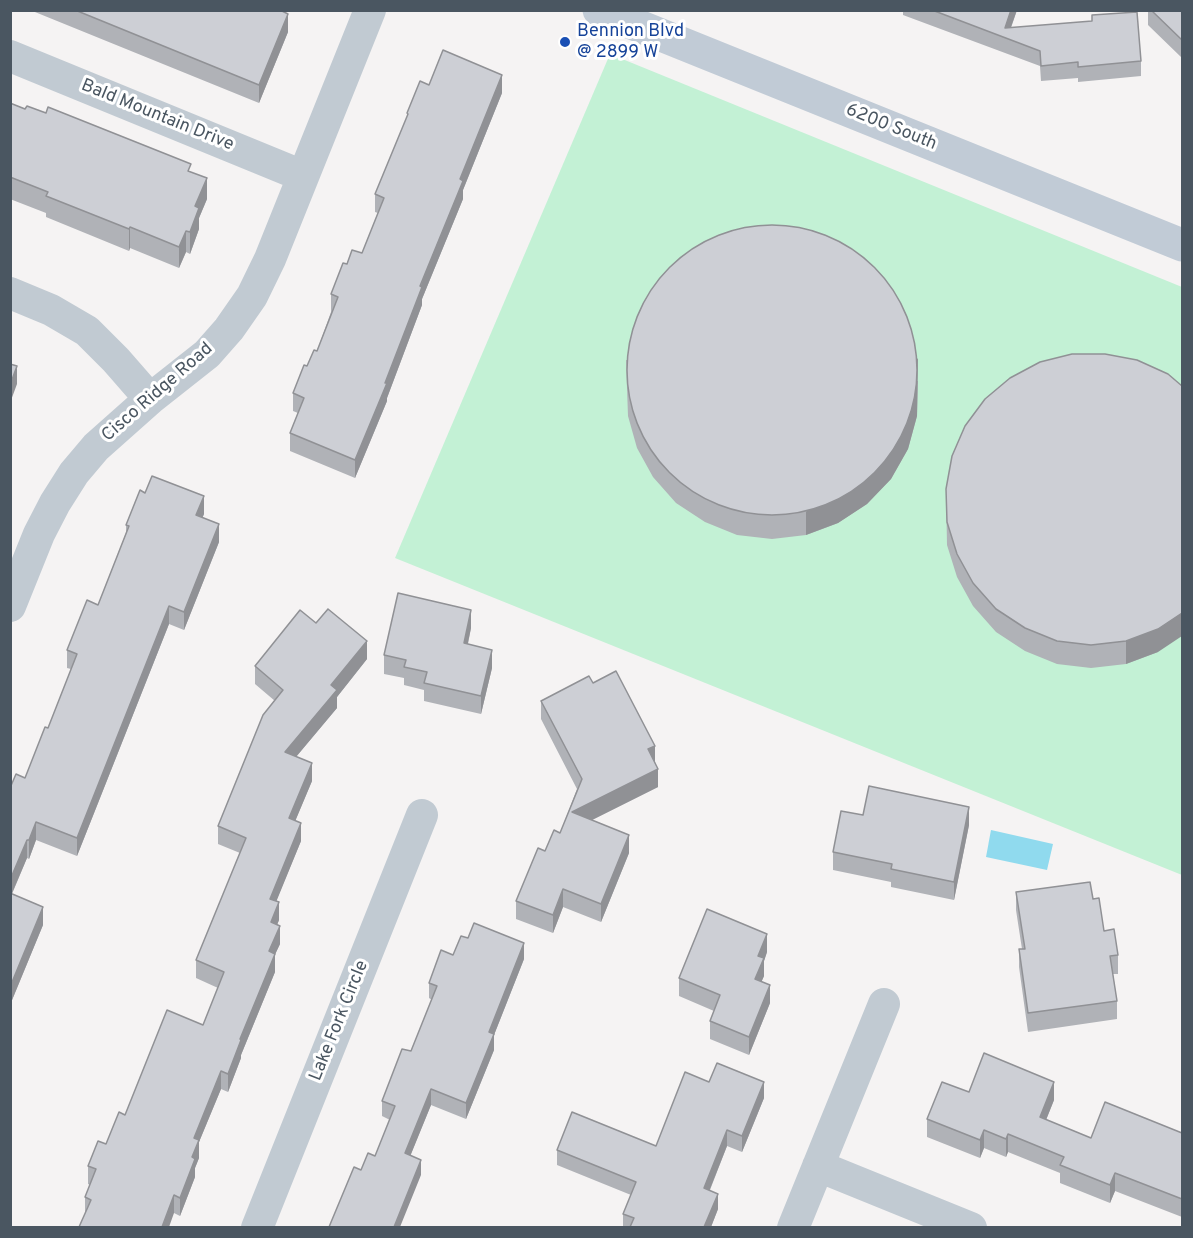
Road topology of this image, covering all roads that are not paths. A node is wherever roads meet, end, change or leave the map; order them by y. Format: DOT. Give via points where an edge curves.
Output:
graph roads {
  1 [pos="370,10"];
  2 [pos="599,10"];
  3 [pos="10,56"];
  4 [pos="303,176"];
  5 [pos="1182,245"];
  6 [pos="10,293"];
  7 [pos="150,399"];
  8 [pos="10,606"];
  9 [pos="422,815"];
  10 [pos="884,1004"];
  11 [pos="818,1166"];
  12 [pos="257,1227"];
  13 [pos="793,1227"];
  14 [pos="971,1227"];
  1 -- 4 [label="street, Cisco Ridge Road"];
  2 -- 5 [label="main road, 6200 South"];
  3 -- 4 [label="street, Bald Mountain Drive"];
  4 -- 7 [label="street, Cisco Ridge Road" via="252,296 207,354"];
  6 -- 7 [label="street" via="87,331"];
  7 -- 8 [label="street, Cisco Ridge Road" via="96,447 74,473 39,534"];
  9 -- 12 [label="street, Lake Fork Circle"];
  10 -- 11 [label="street"];
  11 -- 13 [label="street"];
  11 -- 14 [label="street"];
}
